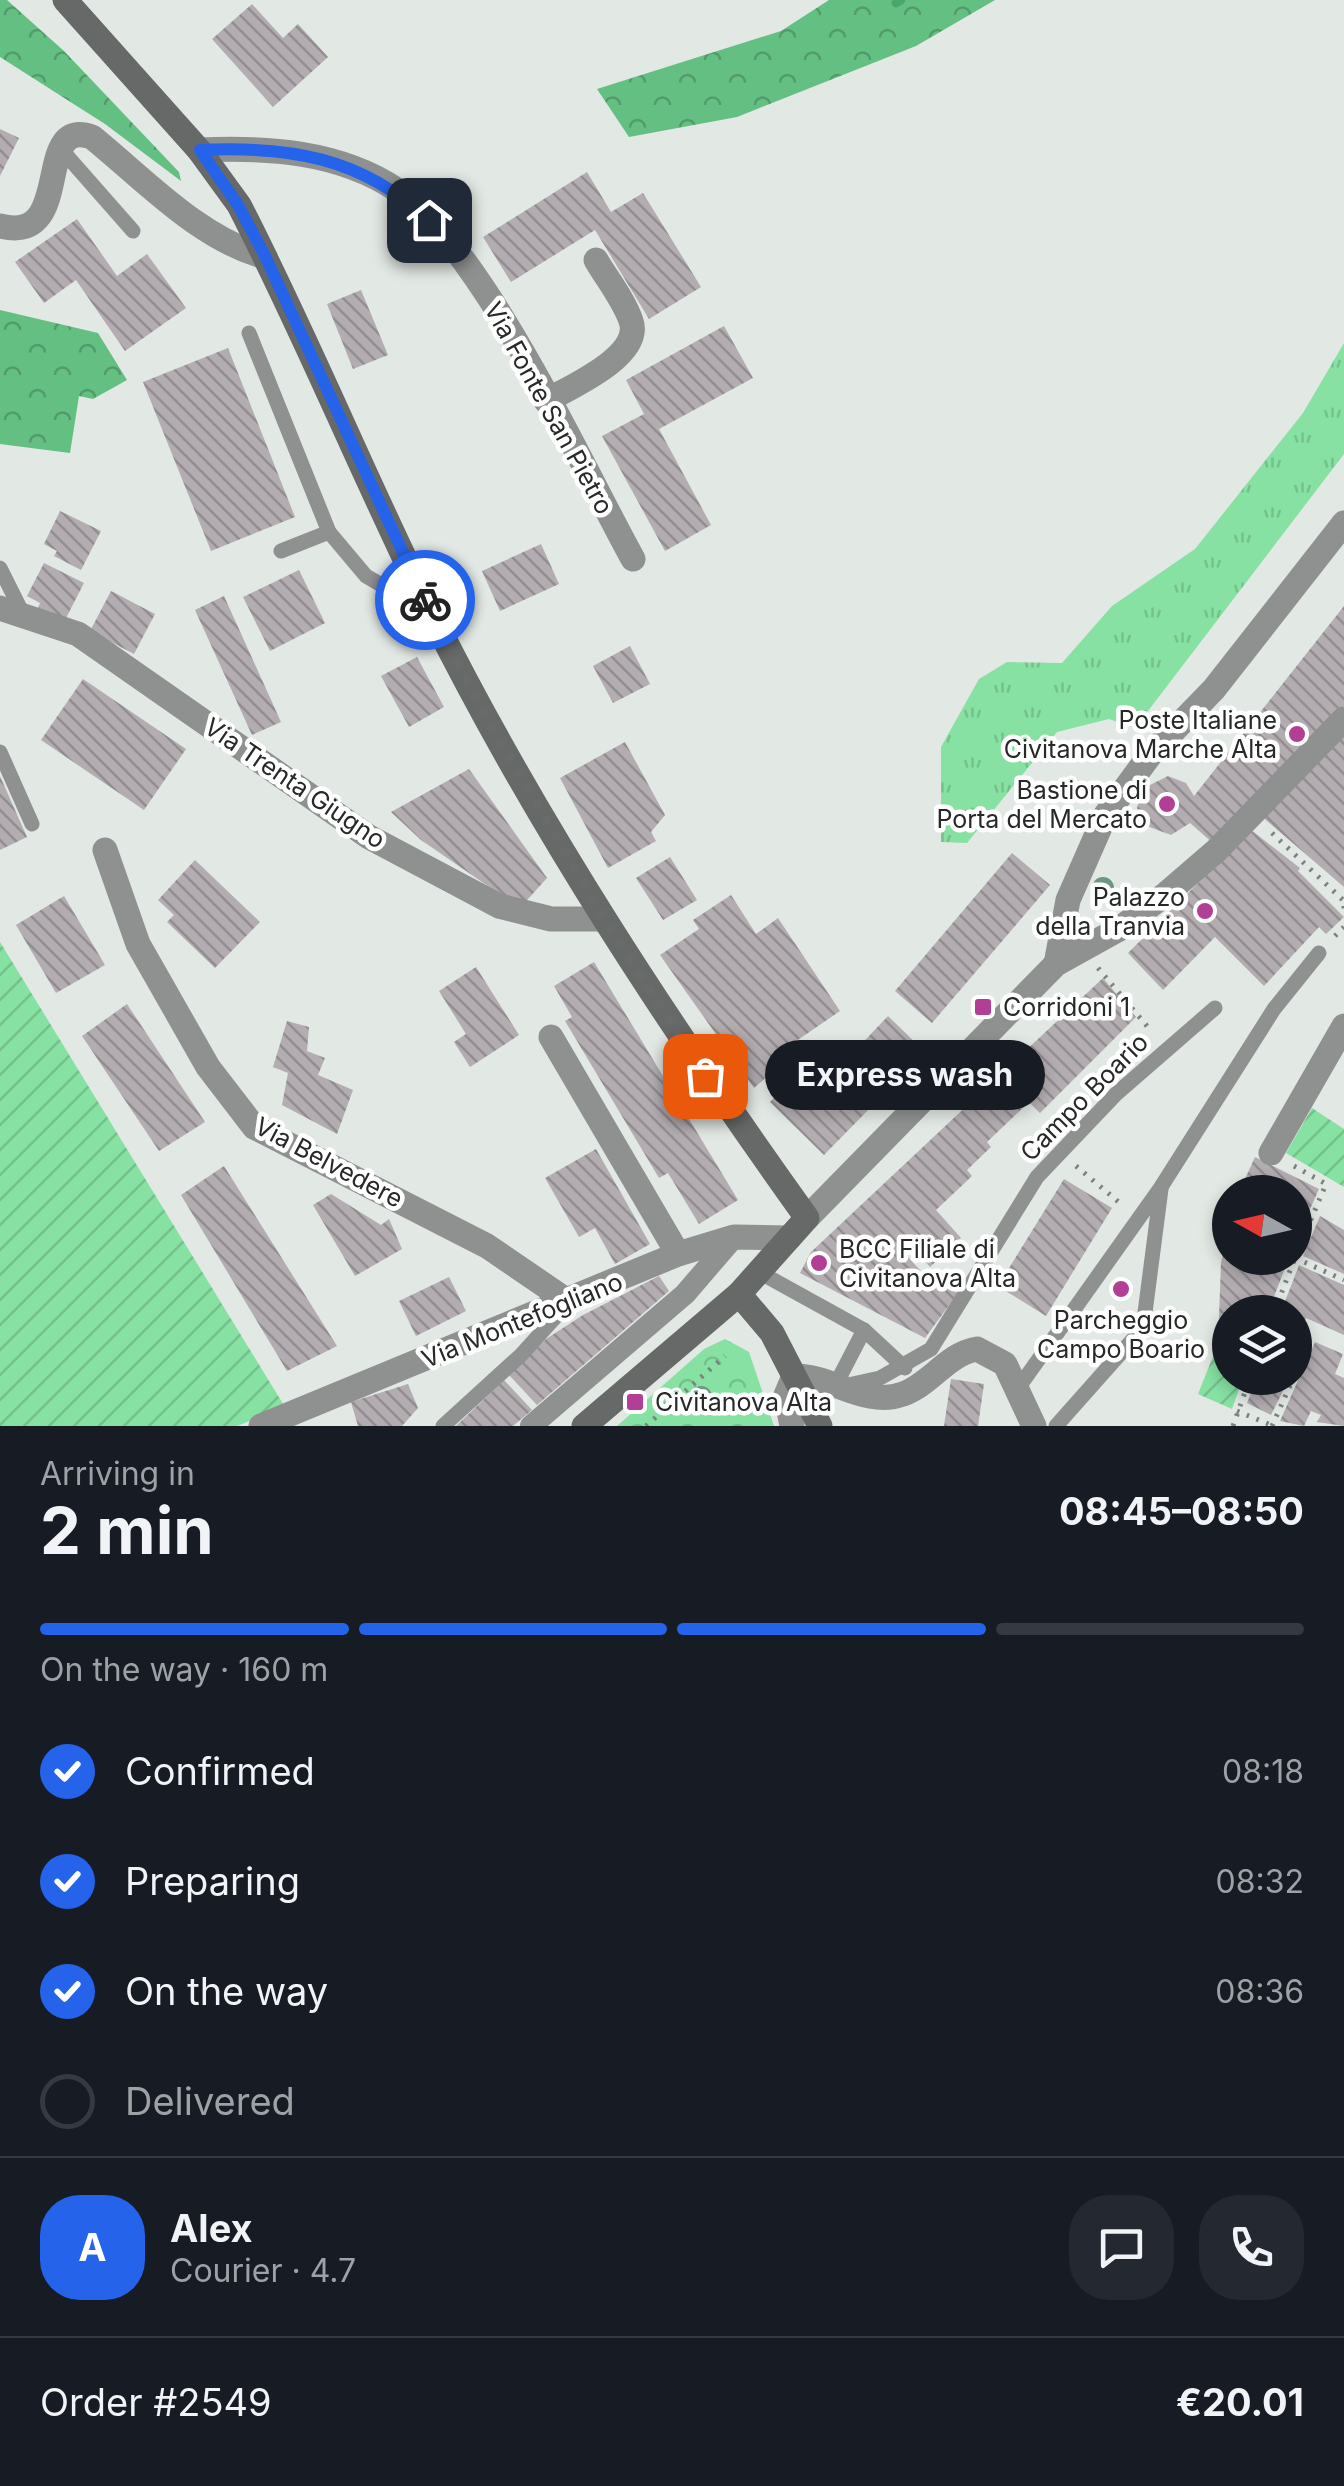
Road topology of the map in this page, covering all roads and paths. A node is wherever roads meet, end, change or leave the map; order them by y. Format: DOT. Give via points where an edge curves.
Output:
graph roads {
  1 [pos="64,0"];
  2 [pos="59,147"];
  3 [pos="200,150"];
  4 [pos="0,226"];
  5 [pos="133,231"];
  6 [pos="265,256"];
  7 [pos="596,260"];
  8 [pos="248,333"];
  9 [pos="546,401"];
  10 [pos="1344,522"];
  11 [pos="330,532"];
  12 [pos="281,551"];
  13 [pos="632,559"];
  14 [pos="0,568"];
  15 [pos="11,610"];
  16 [pos="432,614"];
  17 [pos="1344,719"];
  18 [pos="0,752"];
  19 [pos="1251,814"];
  20 [pos="32,824"];
  21 [pos="105,850"];
  22 [pos="1344,906"];
  23 [pos="604,919"];
  24 [pos="1344,927"];
  25 [pos="1336,935"];
  26 [pos="1319,952"];
  27 [pos="1056,964"];
  28 [pos="1104,976"];
  29 [pos="1216,1008"];
  30 [pos="1344,1026"];
  31 [pos="551,1036"];
  32 [pos="1167,1050"];
  33 [pos="1059,1150"];
  34 [pos="1271,1152"];
  35 [pos="1311,1175"];
  36 [pos="1312,1176"];
  37 [pos="1161,1187"];
  38 [pos="1312,1217"];
  39 [pos="806,1218"];
  40 [pos="1138,1219"];
  41 [pos="734,1238"];
  42 [pos="788,1238"];
  43 [pos="678,1254"];
  44 [pos="1312,1266"];
  45 [pos="759,1272"];
  46 [pos="1344,1280"];
  47 [pos="739,1294"];
  48 [pos="569,1302"];
  49 [pos="864,1330"];
  50 [pos="725,1356"];
  51 [pos="904,1368"];
  52 [pos="794,1376"];
  53 [pos="836,1386"];
  54 [pos="1020,1388"];
  55 [pos="1243,1395"];
  56 [pos="1286,1395"];
  57 [pos="1237,1411"];
  58 [pos="261,1426"];
  59 [pos="443,1426"];
  60 [pos="531,1426"];
  61 [pos="584,1426"];
  62 [pos="646,1426"];
  63 [pos="792,1426"];
  64 [pos="820,1426"];
  65 [pos="1034,1426"];
  66 [pos="1056,1426"];
  67 [pos="1232,1426"];
  68 [pos="1273,1426"];
  1 -- 3 [label="main road"];
  2 -- 4 [label="street" via="54,183 36,218 26,226"];
  2 -- 5 [label="lane"];
  2 -- 6 [label="street" via="79,133 92,137 233,248"];
  3 -- 6 [label="main road"];
  3 -- 9 [label="street, Via Fonte San Pietro" via="292,151 350,167 397,190 429,220 491,301"];
  6 -- 16 [label="main road"];
  7 -- 9 [label="street" via="632,322 633,336 606,365"];
  8 -- 11 [label="lane"];
  9 -- 13 [label="street, Via Fonte San Pietro"];
  10 -- 27 [label="street" via="1105,816 1068,900"];
  11 -- 12 [label="lane"];
  11 -- 16 [label="lane" via="366,576"];
  14 -- 15 [label="lane"];
  15 -- 23 [label="street, Via Trenta Giugno" via="78,634 401,854 525,916"];
  16 -- 23 [label="main road"];
  17 -- 19 [label="street"];
  18 -- 20 [label="lane"];
  19 -- 22 [label="path"];
  19 -- 27 [label="street" via="1119,929"];
  21 -- 48 [label="street, Via Belvedere" via="138,944 208,1067 254,1127 437,1219"];
  23 -- 39 [label="main road"];
  24 -- 25 [label="path"];
  26 -- 37 [label="lane" via="1246,1050"];
  27 -- 39 [label="street"];
  28 -- 32 [label="path"];
  29 -- 32 [label="lane, Campo Boario"];
  30 -- 34 [label="street"];
  31 -- 43 [label="street"];
  32 -- 33 [label="lane, Campo Boario"];
  33 -- 40 [label="path"];
  33 -- 51 [label="lane, Campo Boario" via="931,1349"];
  34 -- 35 [label="path"];
  36 -- 38 [label="path" via="1326,1184"];
  37 -- 40 [label="lane"];
  37 -- 66 [label="lane" via="1143,1328"];
  39 -- 42 [label="main road"];
  40 -- 54 [label="lane"];
  41 -- 42 [label="street, Via Montefogliano"];
  41 -- 43 [label="street, Via Montefogliano"];
  41 -- 60 [label="street" via="685,1294"];
  42 -- 45 [label="main road"];
  43 -- 48 [label="street, Via Montefogliano"];
  44 -- 46 [label="path"];
  45 -- 47 [label="main road"];
  45 -- 49 [label="lane"];
  47 -- 52 [label="main road" via="772,1333"];
  47 -- 61 [label="main road"];
  48 -- 58 [label="street, Via Montefogliano"];
  48 -- 59 [label="lane"];
  49 -- 51 [label="lane"];
  49 -- 53 [label="lane"];
  50 -- 62 [label="path"];
  51 -- 53 [label="lane, Campo Boario"];
  52 -- 53 [label="street"];
  52 -- 63 [label="street" via="786,1394"];
  52 -- 64 [label="main road"];
  53 -- 54 [label="street" via="859,1394 902,1394 977,1349 996,1355"];
  54 -- 65 [label="street"];
  55 -- 57 [label="path"];
  56 -- 68 [label="path"];
  57 -- 67 [label="path"];
  57 -- 68 [label="path"];
}
